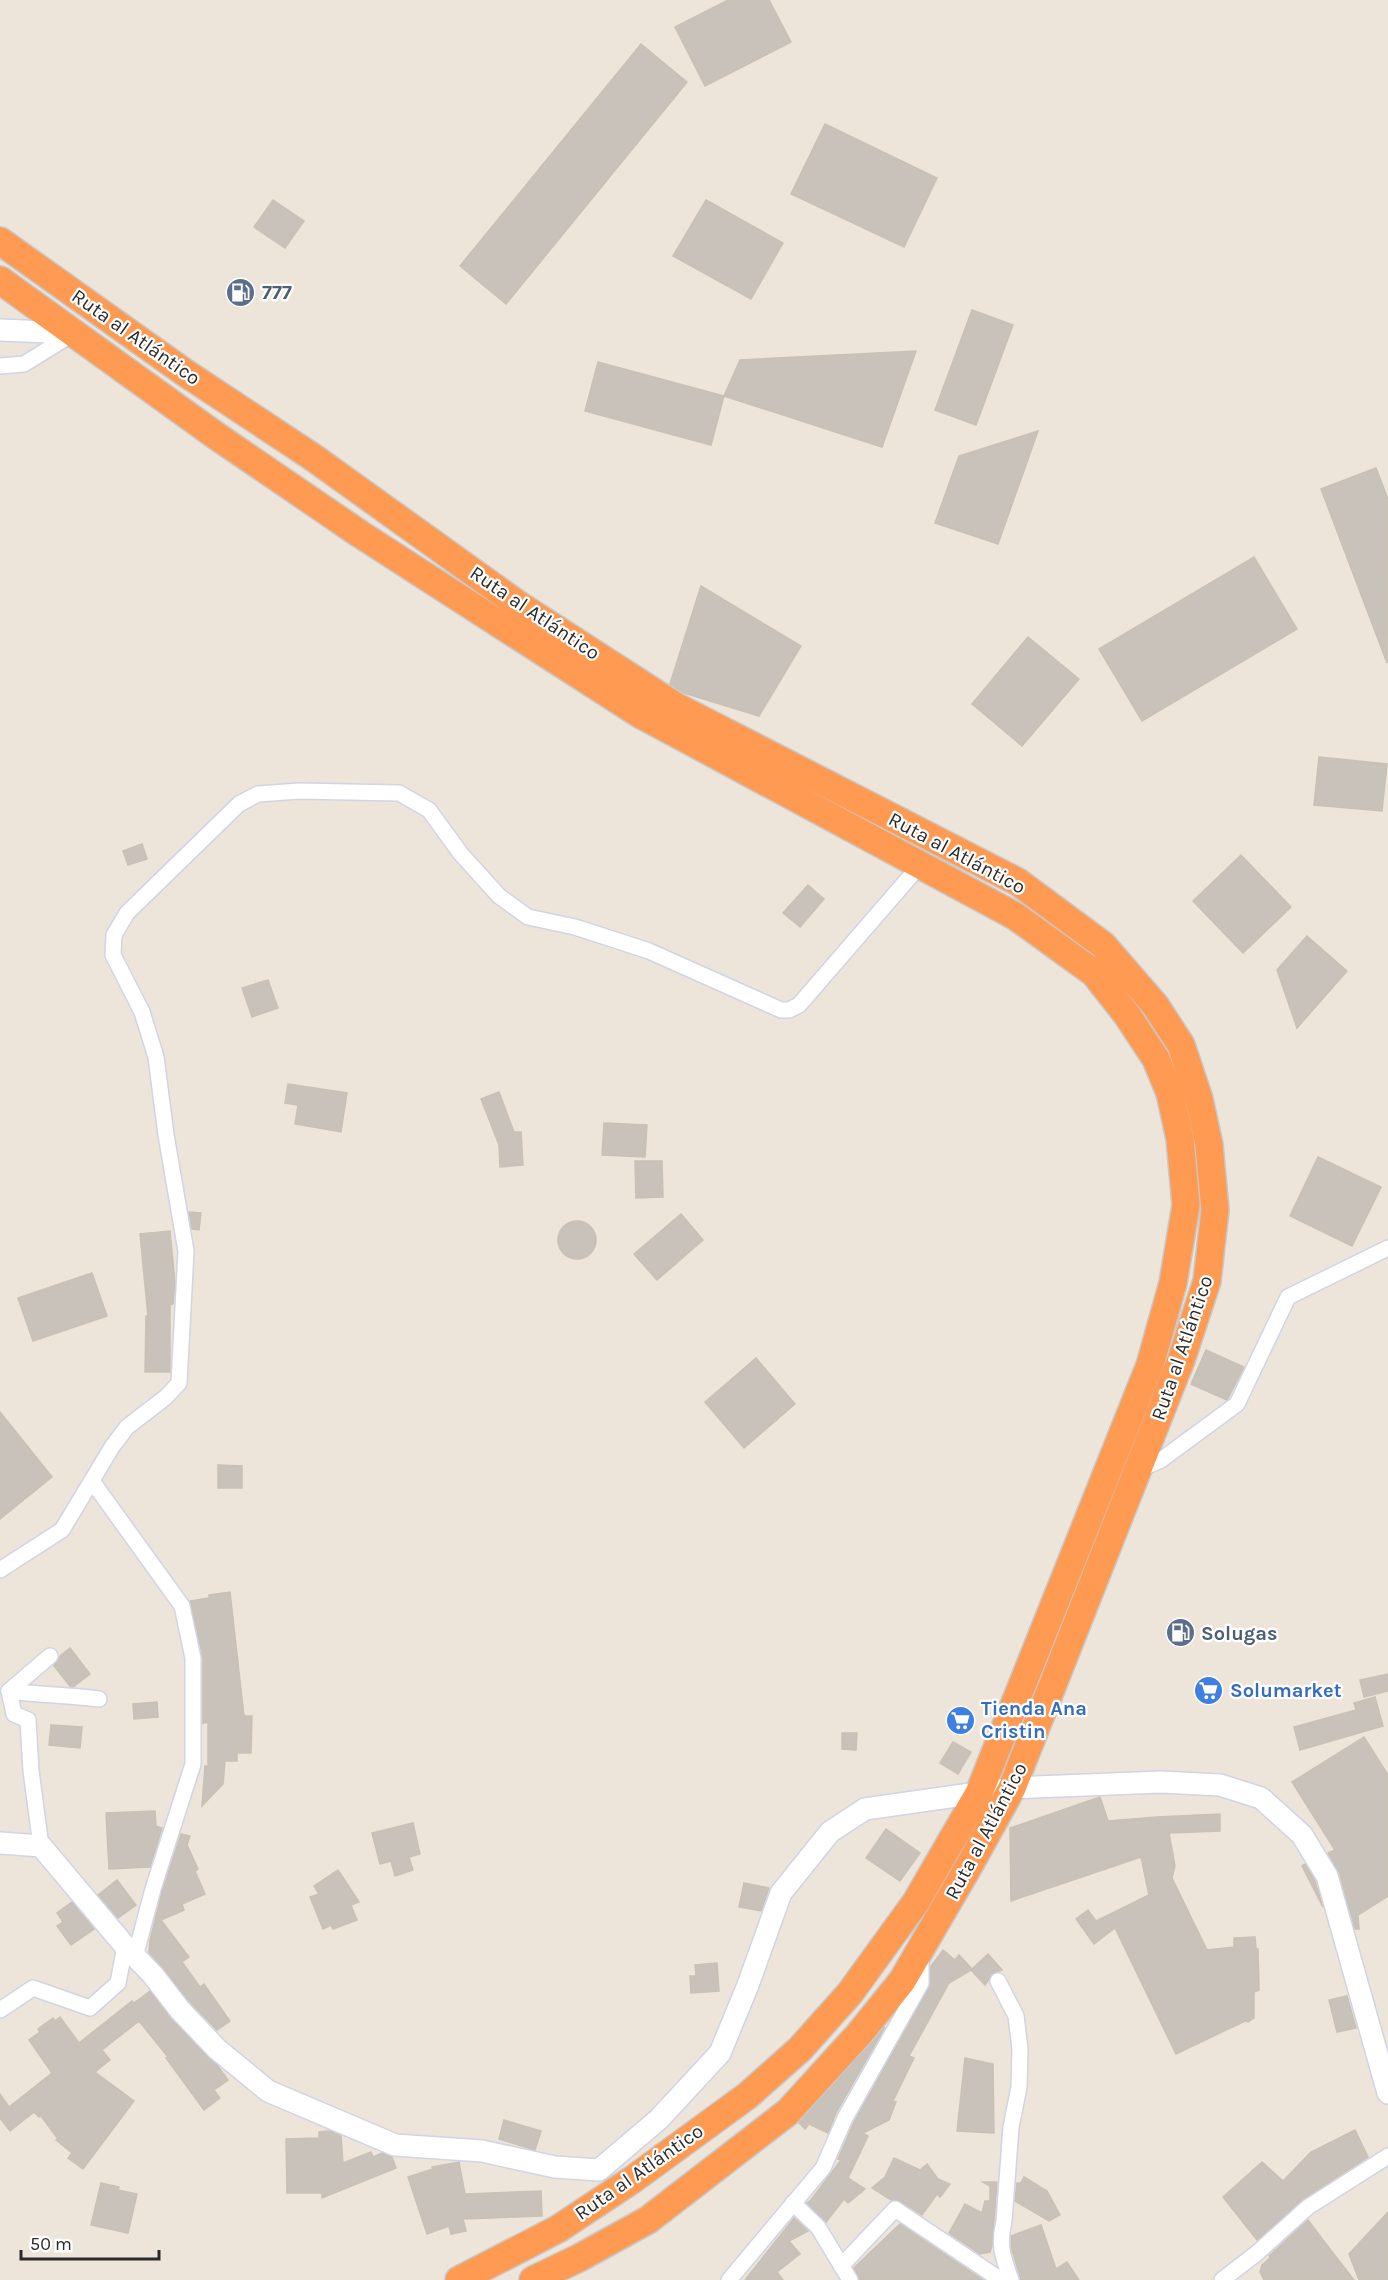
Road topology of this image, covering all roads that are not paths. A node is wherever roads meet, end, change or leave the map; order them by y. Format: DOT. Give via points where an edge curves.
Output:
graph roads {
  1 [pos="0,241"];
  2 [pos="0,280"];
  3 [pos="0,330"];
  4 [pos="74,333"];
  5 [pos="0,366"];
  6 [pos="184,372"];
  7 [pos="214,435"];
  8 [pos="314,458"];
  9 [pos="921,864"];
  10 [pos="1388,1248"];
  11 [pos="1138,1470"];
  12 [pos="92,1481"];
  13 [pos="0,1570"];
  14 [pos="50,1656"];
  15 [pos="9,1691"];
  16 [pos="99,1699"];
  17 [pos="1012,1788"];
  18 [pos="979,1793"];
  19 [pos="0,1843"];
  20 [pos="41,1846"];
  21 [pos="921,1950"];
  22 [pos="130,1952"];
  23 [pos="998,1981"];
  24 [pos="0,2010"];
  25 [pos="1388,2093"];
  26 [pos="1388,2156"];
  27 [pos="793,2203"];
  28 [pos="841,2266"];
  29 [pos="459,2280"];
  30 [pos="533,2280"];
  31 [pos="729,2280"];
  32 [pos="850,2280"];
  33 [pos="1001,2280"];
  34 [pos="1011,2280"];
  35 [pos="1222,2280"];
  1 -- 6 [label="highway, Ruta al Atlántico"];
  2 -- 4 [label="highway, Ruta al Atlántico"];
  3 -- 4 [label="street"];
  4 -- 5 [label="street" via="24,364"];
  4 -- 6 [label="highway" via="78,323 87,320 151,359"];
  4 -- 7 [label="highway, Ruta al Atlántico"];
  6 -- 8 [label="highway, Ruta al Atlántico"];
  7 -- 8 [label="highway" via="245,440 315,487 321,483"];
  7 -- 9 [label="highway, Ruta al Atlántico" via="638,713"];
  8 -- 11 [label="highway, Ruta al Atlántico" via="516,603 677,707 1018,882 1103,945 1155,1005 1181,1045 1199,1099 1209,1145 1215,1210 1207,1281"];
  9 -- 12 [label="street" via="799,1005 781,1010 649,951 575,927 528,917 499,896 429,810 399,793 299,791 258,794 239,804 127,913 114,935 113,955 142,1012 156,1056 186,1251 179,1383 127,1427"];
  9 -- 18 [label="highway, Ruta al Atlántico" via="1015,916 1085,966 1127,1015 1156,1059 1170,1093 1180,1139 1186,1205 1173,1282 1149,1365"];
  10 -- 11 [label="street" via="1288,1297 1237,1404 1161,1460"];
  11 -- 17 [label="highway, Ruta al Atlántico"];
  12 -- 13 [label="street" via="62,1530"];
  12 -- 22 [label="street" via="182,1606 193,1658 193,1764"];
  14 -- 15 [label="street"];
  15 -- 16 [label="street"];
  15 -- 20 [label="street" via="14,1714 28,1720"];
  17 -- 18 [label="street"];
  17 -- 21 [label="highway, Ruta al Atlántico"];
  17 -- 25 [label="street" via="1161,1782 1221,1785 1261,1798 1302,1835 1327,1876"];
  18 -- 22 [label="street" via="865,1809 830,1832 781,1893 720,2053 659,2119 599,2170 555,2167 482,2151 395,2145 268,2091 217,2049"];
  18 -- 29 [label="highway, Ruta al Atlántico" via="916,1902 850,1994 800,2049 747,2096 632,2180 558,2229"];
  19 -- 20 [label="street"];
  20 -- 22 [label="street"];
  21 -- 27 [label="street" via="921,1983 845,2118 823,2168"];
  21 -- 30 [label="highway, Ruta al Atlántico" via="902,1981 860,2033 788,2112 648,2220"];
  22 -- 24 [label="street" via="118,1983 90,2008 33,1988"];
  23 -- 34 [label="street" via="1016,2016 1020,2049 1000,2251"];
  26 -- 35 [label="street" via="1308,2207"];
  27 -- 28 [label="street" via="818,2227"];
  27 -- 31 [label="street"];
  28 -- 32 [label="street"];
  28 -- 33 [label="street" via="895,2209"];
}
